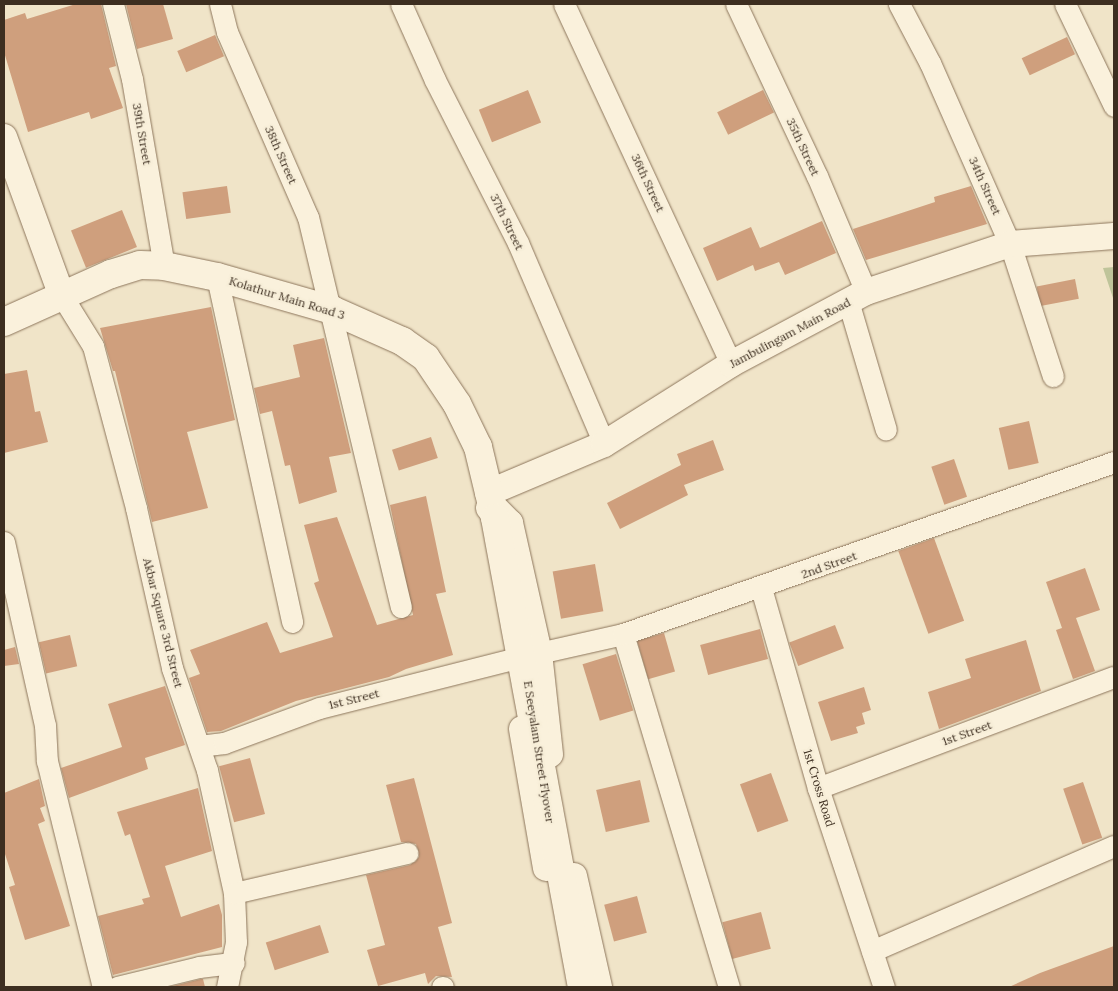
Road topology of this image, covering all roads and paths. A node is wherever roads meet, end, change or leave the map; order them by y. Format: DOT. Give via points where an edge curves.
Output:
graph roads {
  1 [pos="113,4"];
  2 [pos="220,4"];
  3 [pos="402,4"];
  4 [pos="564,4"];
  5 [pos="736,4"];
  6 [pos="898,4"];
  7 [pos="1065,4"];
  8 [pos="1114,106"];
  9 [pos="4,137"];
  10 [pos="1114,236"];
  11 [pos="1010,244"];
  12 [pos="164,266"];
  13 [pos="217,277"];
  14 [pos="62,296"];
  15 [pos="857,297"];
  16 [pos="332,310"];
  17 [pos="4,322"];
  18 [pos="731,364"];
  19 [pos="1053,376"];
  20 [pos="886,430"];
  21 [pos="604,444"];
  22 [pos="1114,462"];
  23 [pos="492,505"];
  24 [pos="4,542"];
  25 [pos="761,588"];
  26 [pos="401,607"];
  27 [pos="292,622"];
  28 [pos="623,634"];
  29 [pos="539,653"];
  30 [pos="512,659"];
  31 [pos="1114,677"];
  32 [pos="199,746"];
  33 [pos="818,788"];
  34 [pos="1114,846"];
  35 [pos="407,854"];
  36 [pos="234,893"];
  37 [pos="872,951"];
  38 [pos="234,963"];
  39 [pos="103,987"];
  40 [pos="117,987"];
  41 [pos="227,987"];
  42 [pos="570,987"];
  43 [pos="582,987"];
  44 [pos="599,987"];
  45 [pos="729,987"];
  46 [pos="884,987"];
  1 -- 12 [label="street, 39th Street" via="132,79"];
  2 -- 16 [label="street, 38th Street" via="227,32 308,217"];
  3 -- 21 [label="street, 37th Street" via="434,80 518,243"];
  4 -- 18 [label="street, 36th Street"];
  5 -- 15 [label="street, 35th Street" via="817,176"];
  6 -- 11 [label="street, 34th Street" via="930,63"];
  7 -- 8 [label="street"];
  9 -- 14 [label="street"];
  10 -- 11 [label="street, Jambulingam Main Road"];
  11 -- 15 [label="street, Jambulingam Main Road"];
  11 -- 19 [label="street, 34th Street"];
  12 -- 13 [label="main road, Kolathur Main Road 3"];
  12 -- 14 [label="main road, Kolathur Main Road 3" via="140,265"];
  13 -- 16 [label="main road, Kolathur Main Road 3"];
  13 -- 27 [label="street"];
  14 -- 17 [label="main road, Kolathur Main Road 3"];
  14 -- 32 [label="street, Akbar Square 3rd Street" via="93,346 136,508 172,668"];
  15 -- 18 [label="street, Jambulingam Main Road"];
  15 -- 20 [label="street, 35th Street"];
  16 -- 23 [label="main road, Kolathur Main Road 3" via="402,340 426,358 457,404 474,438"];
  16 -- 26 [label="street, 38th Street"];
  18 -- 21 [label="street, Jambulingam Main Road"];
  21 -- 23 [label="street, Jambulingam Main Road"];
  22 -- 25 [label="street, 2nd Street"];
  23 -- 29 [label="street" via="510,522"];
  23 -- 30 [label="street" via="482,522"];
  23 -- 43 [label="main road, E Seeyalam Street Flyover"];
  24 -- 39 [label="street" via="45,725 47,761"];
  25 -- 28 [label="street, 2nd Street"];
  25 -- 33 [label="street, 1st Cross Road"];
  28 -- 29 [label="street, 2nd Street"];
  28 -- 45 [label="street"];
  29 -- 44 [label="street" via="553,779"];
  30 -- 32 [label="street, 1st Street" via="319,708 224,743"];
  30 -- 42 [label="street" via="527,767"];
  31 -- 33 [label="street, 1st Street"];
  32 -- 36 [label="street, Akbar Square 3rd Street"];
  33 -- 37 [label="street, 1st Cross Road"];
  34 -- 37 [label="street"];
  35 -- 36 [label="street"];
  36 -- 38 [label="street, Akbar Square 3rd Street"];
  37 -- 46 [label="street, 1st Cross Road"];
  38 -- 40 [label="street" via="199,967"];
  38 -- 41 [label="street, Akbar Square 3rd Street"];
}
